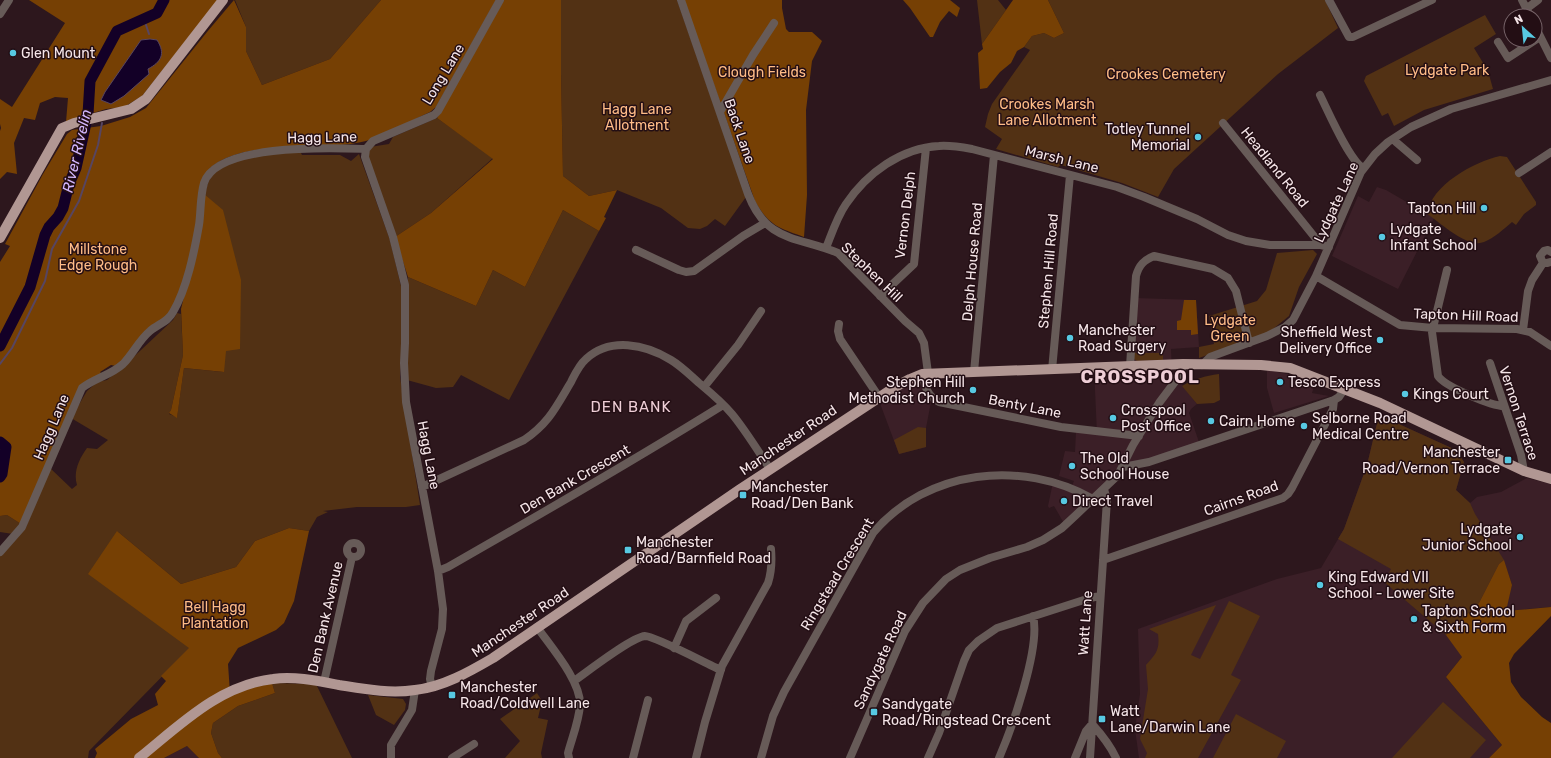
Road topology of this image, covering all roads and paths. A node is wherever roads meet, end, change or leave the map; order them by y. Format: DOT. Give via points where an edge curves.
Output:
graph roads {
  1 [pos="9,0"];
  2 [pos="223,0"];
  3 [pos="500,0"];
  4 [pos="681,0"];
  5 [pos="1328,0"];
  6 [pos="1432,0"];
  7 [pos="1538,0"];
  8 [pos="1531,8"];
  9 [pos="0,14"];
  10 [pos="774,23"];
  11 [pos="1498,42"];
  12 [pos="1543,43"];
  13 [pos="1523,48"];
  14 [pos="1551,58"];
  15 [pos="1551,80"];
  16 [pos="1320,94"];
  17 [pos="720,112"];
  18 [pos="1223,124"];
  19 [pos="1394,138"];
  20 [pos="926,148"];
  21 [pos="366,149"];
  22 [pos="1551,152"];
  23 [pos="994,155"];
  24 [pos="1417,160"];
  25 [pos="1363,168"];
  26 [pos="1518,173"];
  27 [pos="1070,175"];
  28 [pos="765,223"];
  29 [pos="0,238"];
  30 [pos="1320,245"];
  31 [pos="1329,247"];
  32 [pos="826,248"];
  33 [pos="636,250"];
  34 [pos="1551,252"];
  35 [pos="1547,262"];
  36 [pos="1447,270"];
  37 [pos="1316,276"];
  38 [pos="880,296"];
  39 [pos="761,311"];
  40 [pos="839,324"];
  41 [pos="1433,328"];
  42 [pos="1523,330"];
  43 [pos="1249,343"];
  44 [pos="1551,346"];
  45 [pos="1220,353"];
  46 [pos="1490,363"];
  47 [pos="1183,364"];
  48 [pos="1202,364"];
  49 [pos="1217,365"];
  50 [pos="1130,366"];
  51 [pos="1052,370"];
  52 [pos="974,372"];
  53 [pos="925,374"];
  54 [pos="704,387"];
  55 [pos="1345,388"];
  56 [pos="879,397"];
  57 [pos="1334,400"];
  58 [pos="723,405"];
  59 [pos="1504,406"];
  60 [pos="1139,436"];
  61 [pos="1123,467"];
  62 [pos="770,469"];
  63 [pos="1524,471"];
  64 [pos="1551,479"];
  65 [pos="422,487"];
  66 [pos="1104,490"];
  67 [pos="1093,499"];
  68 [pos="771,549"];
  69 [pos="0,552"];
  70 [pos="352,556"];
  71 [pos="1103,560"];
  72 [pos="438,571"];
  73 [pos="1100,596"];
  74 [pos="716,598"];
  75 [pos="1033,616"];
  76 [pos="538,627"];
  77 [pos="674,648"];
  78 [pos="721,670"];
  79 [pos="574,681"];
  80 [pos="324,682"];
  81 [pos="432,687"];
  82 [pos="415,690"];
  83 [pos="648,700"];
  84 [pos="1092,724"];
  85 [pos="474,744"];
  86 [pos="138,758"];
  87 [pos="391,758"];
  88 [pos="452,758"];
  89 [pos="569,758"];
  90 [pos="633,758"];
  91 [pos="696,758"];
  92 [pos="762,758"];
  93 [pos="850,758"];
  94 [pos="928,758"];
  95 [pos="999,758"];
  96 [pos="1075,758"];
  97 [pos="1090,758"];
  98 [pos="1116,758"];
  1 -- 9 [label="street"];
  2 -- 29 [label="main road" via="146,99 131,109 62,128"];
  3 -- 21 [label="street, Long Lane" via="438,111 373,141"];
  4 -- 17 [label="street, Back Lane"];
  5 -- 6 [label="street" via="1344,31 1349,37 1353,37"];
  7 -- 8 [label="street"];
  10 -- 17 [label="street"];
  11 -- 13 [label="street" via="1508,58"];
  12 -- 14 [label="street"];
  15 -- 19 [label="street, Lydgate Lane" via="1451,109"];
  16 -- 25 [label="street" via="1348,148"];
  17 -- 28 [label="street, Back Lane" via="752,203"];
  18 -- 30 [label="street, Headland Road"];
  19 -- 24 [label="street"];
  19 -- 25 [label="street, Lydgate Lane"];
  20 -- 23 [label="street, Marsh Lane" via="956,146"];
  20 -- 32 [label="street, Marsh Lane" via="892,160 858,188 838,218"];
  20 -- 38 [label="street, Vernon Delph" via="914,264"];
  21 -- 65 [label="street, Hagg Lane" via="365,157 393,237 405,285 406,402"];
  21 -- 69 [label="street, Hagg Lane" via="303,148 266,152 226,161 212,171 204,182 193,254 174,311 170,318 144,336 119,367 82,388 22,527"];
  22 -- 26 [label="street"];
  23 -- 27 [label="street, Marsh Lane"];
  23 -- 52 [label="street, Delph House Road"];
  25 -- 31 [label="street, Lydgate Lane"];
  27 -- 30 [label="street, Marsh Lane" via="1144,197 1228,235 1270,245"];
  27 -- 51 [label="street, Stephen Hill Road"];
  28 -- 32 [label="street, Stephen Hill" via="791,238"];
  28 -- 33 [label="street" via="694,271 679,270"];
  30 -- 31 [label="street, Marsh Lane"];
  31 -- 37 [label="street, Lydgate Lane"];
  32 -- 38 [label="street, Stephen Hill" via="838,253"];
  34 -- 35 [label="street" via="1542,252 1540,259"];
  35 -- 42 [label="street" via="1532,280 1528,291"];
  36 -- 41 [label="street"];
  37 -- 41 [label="street, Tapton Hill Road" via="1400,325"];
  37 -- 43 [label="street, Lydgate Lane" via="1293,320 1285,327"];
  38 -- 53 [label="street, Stephen Hill" via="921,336 924,343"];
  39 -- 54 [label="street"];
  40 -- 56 [label="street" via="840,339"];
  41 -- 42 [label="street, Tapton Hill Road"];
  41 -- 59 [label="street" via="1436,368 1442,382 1496,406"];
  42 -- 44 [label="street, Tapton Hill Road"];
  43 -- 45 [label="street, Lydgate Lane"];
  43 -- 50 [label="street" via="1236,291 1228,278 1213,269 1154,256 1141,264 1136,276"];
  45 -- 48 [label="street, Lydgate Lane"];
  45 -- 49 [label="street"];
  46 -- 59 [label="street, Vernon Terrace"];
  47 -- 48 [label="main road, Manchester Road"];
  47 -- 50 [label="main road, Manchester Road"];
  47 -- 60 [label="street, Sandygate Road" via="1180,375"];
  48 -- 49 [label="main road, Manchester Road"];
  49 -- 55 [label="main road, Manchester Road" via="1290,368"];
  50 -- 51 [label="main road, Manchester Road"];
  51 -- 52 [label="main road, Manchester Road"];
  52 -- 53 [label="main road, Manchester Road"];
  53 -- 56 [label="main road, Manchester Road" via="900,384"];
  53 -- 60 [label="street, Benty Lane" via="927,391 939,402 1061,427"];
  54 -- 58 [label="street"];
  54 -- 65 [label="street" via="671,360 658,353 630,345 606,347 580,366 546,423 535,432 524,440"];
  55 -- 57 [label="street"];
  55 -- 63 [label="main road, Manchester Road"];
  56 -- 62 [label="main road, Manchester Road"];
  57 -- 61 [label="street" via="1149,462"];
  57 -- 71 [label="street, Cairns Road" via="1333,409 1292,488 1283,498"];
  58 -- 62 [label="street"];
  58 -- 72 [label="street, Den Bank Crescent" via="658,446"];
  59 -- 63 [label="street, Vernon Terrace"];
  60 -- 61 [label="street, Sandygate Road"];
  61 -- 66 [label="street, Sandygate Road"];
  62 -- 76 [label="main road, Manchester Road"];
  63 -- 64 [label="main road, Manchester Road"];
  65 -- 72 [label="street, Hagg Lane"];
  66 -- 67 [label="street, Sandygate Road"];
  66 -- 71 [label="street, Watt Lane" via="1107,500"];
  67 -- 92 [label="street, Ringstead Crescent" via="1053,482 1012,474 993,474 943,484 921,494 884,520 873,533 793,674 774,716"];
  67 -- 93 [label="street, Sandygate Road" via="1062,528 1043,540 967,566 934,590 905,631"];
  68 -- 78 [label="street" via="772,567 768,583"];
  70 -- 80 [label="street, Den Bank Avenue"];
  71 -- 73 [label="street, Watt Lane"];
  72 -- 81 [label="street, Hagg Lane" via="443,618 431,671"];
  73 -- 75 [label="street"];
  73 -- 84 [label="street, Watt Lane"];
  74 -- 77 [label="street" via="686,621"];
  75 -- 94 [label="street" via="997,628 969,650"];
  75 -- 95 [label="street" via="1032,652 1020,701"];
  76 -- 79 [label="street"];
  76 -- 81 [label="main road, Manchester Road" via="472,671"];
  77 -- 78 [label="street"];
  77 -- 79 [label="street" via="649,636 637,638"];
  78 -- 91 [label="street"];
  79 -- 89 [label="street" via="580,704"];
  80 -- 82 [label="main road, Manchester Road" via="367,689"];
  80 -- 86 [label="main road, Manchester Road" via="296,678 250,683 226,693 203,707"];
  81 -- 82 [label="main road, Manchester Road"];
  82 -- 87 [label="street" via="412,710 391,745"];
  83 -- 90 [label="street"];
  84 -- 96 [label="street" via="1086,731"];
  84 -- 97 [label="street, Watt Lane"];
  84 -- 98 [label="street"];
  85 -- 88 [label="street"];
}
